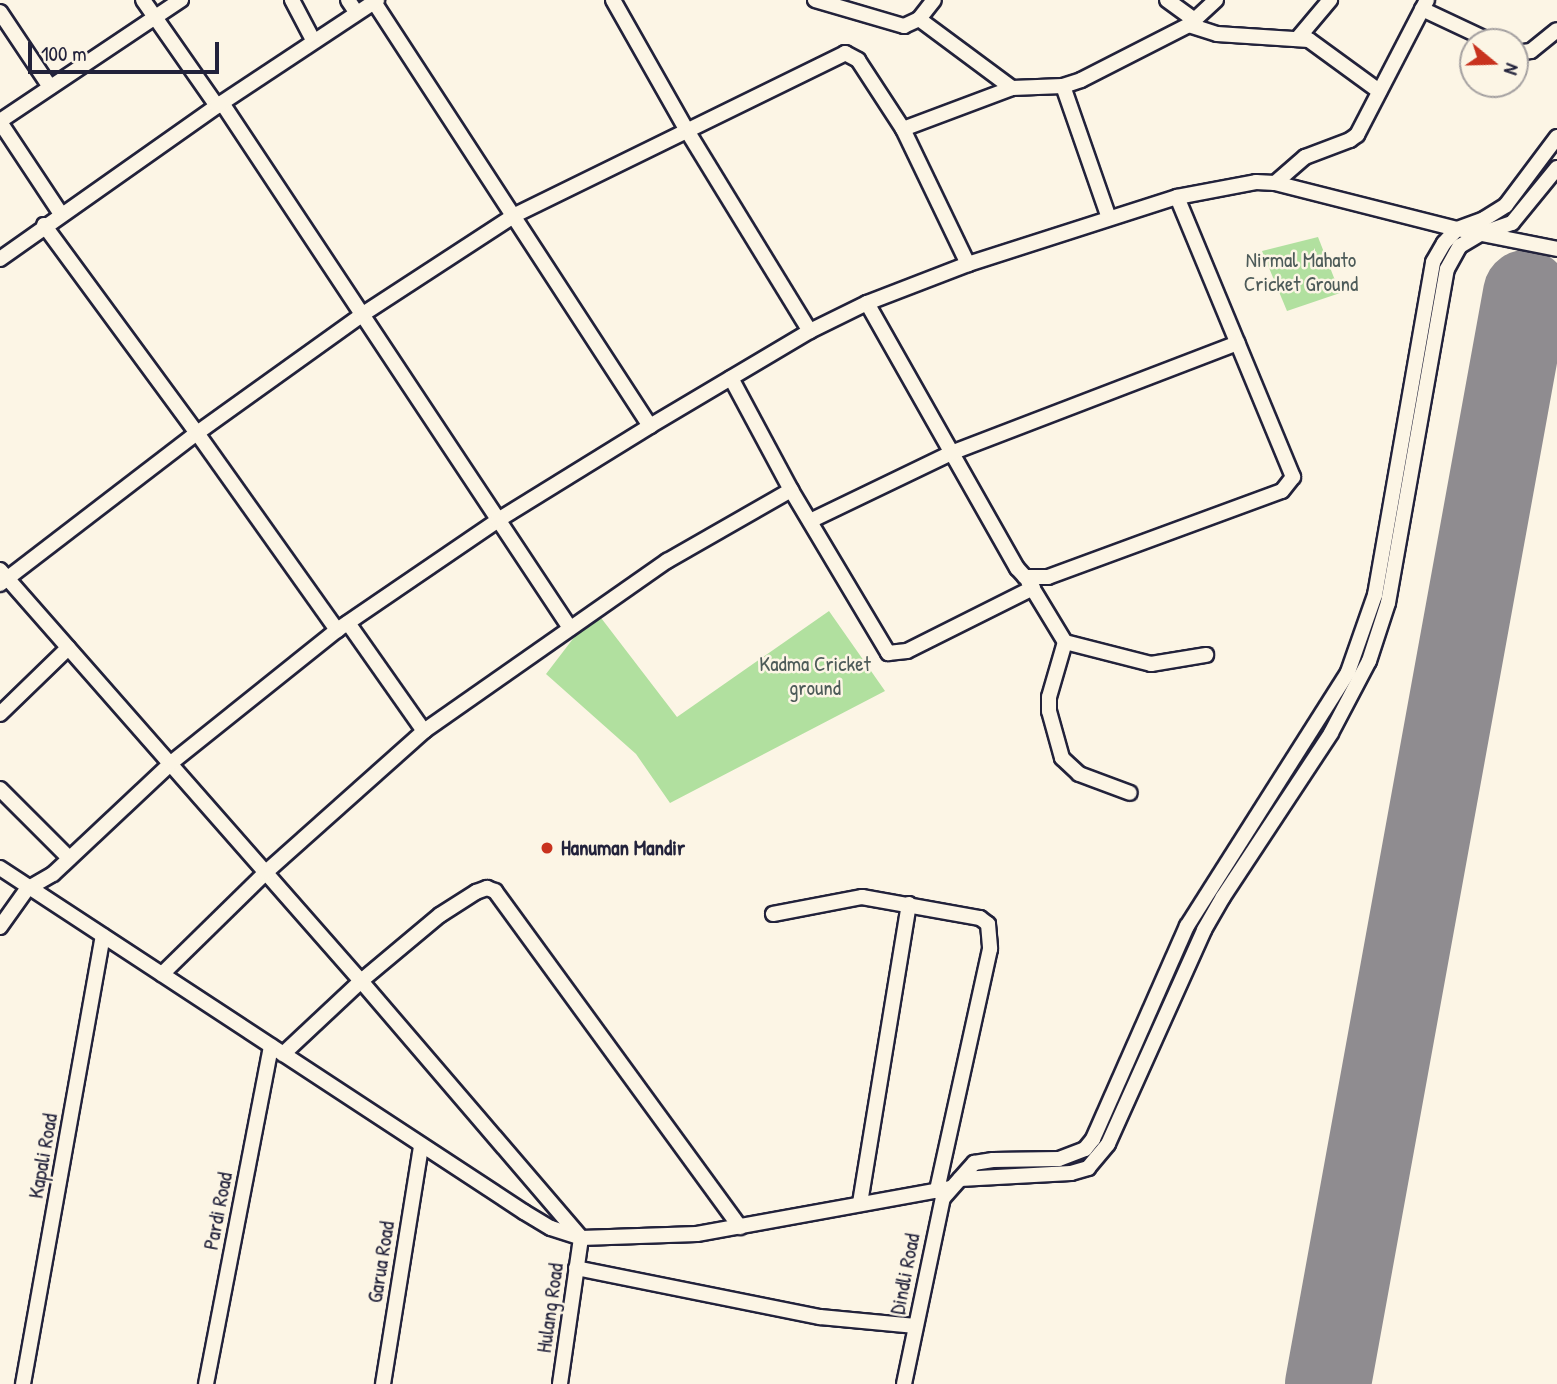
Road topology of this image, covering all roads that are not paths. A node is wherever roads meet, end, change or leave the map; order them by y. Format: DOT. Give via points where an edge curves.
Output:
graph roads {
  1 [pos="143,0"];
  2 [pos="181,0"];
  3 [pos="292,0"];
  4 [pos="612,0"];
  5 [pos="815,0"];
  6 [pos="934,0"];
  7 [pos="1167,0"];
  8 [pos="1216,0"];
  9 [pos="1330,0"];
  10 [pos="375,1"];
  11 [pos="1423,3"];
  12 [pos="352,6"];
  13 [pos="0,12"];
  14 [pos="154,18"];
  15 [pos="919,19"];
  16 [pos="1192,22"];
  17 [pos="1467,28"];
  18 [pos="1557,30"];
  19 [pos="1298,38"];
  20 [pos="313,40"];
  21 [pos="1529,51"];
  22 [pos="1063,86"];
  23 [pos="50,87"];
  24 [pos="1013,88"];
  25 [pos="1379,91"];
  26 [pos="219,105"];
  27 [pos="0,121"];
  28 [pos="686,129"];
  29 [pos="903,129"];
  30 [pos="1557,137"];
  31 [pos="1557,168"];
  32 [pos="1275,183"];
  33 [pos="1177,197"];
  34 [pos="61,214"];
  35 [pos="515,215"];
  36 [pos="1109,219"];
  37 [pos="44,225"];
  38 [pos="1457,229"];
  39 [pos="1480,234"];
  40 [pos="1557,248"];
  41 [pos="0,259"];
  42 [pos="968,264"];
  43 [pos="867,303"];
  44 [pos="363,314"];
  45 [pos="810,331"];
  46 [pos="1238,343"];
  47 [pos="732,378"];
  48 [pos="650,426"];
  49 [pos="197,433"];
  50 [pos="951,453"];
  51 [pos="791,490"];
  52 [pos="498,520"];
  53 [pos="810,520"];
  54 [pos="2,577"];
  55 [pos="1029,582"];
  56 [pos="342,626"];
  57 [pos="570,628"];
  58 [pos="1065,642"];
  59 [pos="68,648"];
  60 [pos="1206,655"];
  61 [pos="0,714"];
  62 [pos="424,731"];
  63 [pos="171,763"];
  64 [pos="0,789"];
  65 [pos="1130,793"];
  66 [pos="69,858"];
  67 [pos="0,868"];
  68 [pos="266,873"];
  69 [pos="30,887"];
  70 [pos="909,904"];
  71 [pos="773,914"];
  72 [pos="0,927"];
  73 [pos="103,936"];
  74 [pos="162,974"];
  75 [pos="361,981"];
  76 [pos="271,1046"];
  77 [pos="284,1054"];
  78 [pos="421,1146"];
  79 [pos="949,1186"];
  80 [pos="860,1203"];
  81 [pos="740,1227"];
  82 [pos="581,1238"];
  83 [pos="576,1268"];
  84 [pos="916,1325"];
  85 [pos="23,1384"];
  86 [pos="206,1384"];
  87 [pos="383,1384"];
  88 [pos="560,1384"];
  89 [pos="904,1384"];
  1 -- 14 [label="street"];
  2 -- 14 [label="street"];
  3 -- 20 [label="street"];
  4 -- 28 [label="street"];
  5 -- 15 [label="street" via="904,26"];
  6 -- 15 [label="street"];
  7 -- 16 [label="street"];
  8 -- 16 [label="street"];
  9 -- 19 [label="street"];
  10 -- 12 [label="street"];
  10 -- 35 [label="street"];
  11 -- 17 [label="street"];
  11 -- 25 [label="street"];
  12 -- 20 [label="street"];
  13 -- 23 [label="street"];
  14 -- 23 [label="street"];
  14 -- 26 [label="street"];
  15 -- 24 [label="street"];
  16 -- 19 [label="street" via="1217,34"];
  16 -- 22 [label="street"];
  18 -- 21 [label="street"];
  19 -- 25 [label="street" via="1322,47"];
  20 -- 26 [label="street"];
  22 -- 24 [label="street"];
  22 -- 36 [label="street"];
  23 -- 27 [label="street"];
  24 -- 29 [label="street"];
  25 -- 32 [label="street" via="1357,135 1305,157"];
  26 -- 34 [label="street"];
  26 -- 44 [label="street"];
  27 -- 34 [label="street"];
  28 -- 29 [label="street" via="845,53 858,60"];
  28 -- 35 [label="street"];
  28 -- 45 [label="street"];
  29 -- 42 [label="street"];
  30 -- 38 [label="street" via="1506,205"];
  31 -- 39 [label="street" via="1512,223"];
  32 -- 33 [label="street" via="1256,182"];
  32 -- 38 [label="street"];
  33 -- 36 [label="street"];
  33 -- 46 [label="street"];
  34 -- 37 [label="street"];
  35 -- 44 [label="street"];
  35 -- 48 [label="street"];
  36 -- 42 [label="street"];
  37 -- 41 [label="street"];
  37 -- 49 [label="street"];
  38 -- 39 [label="street"];
  38 -- 79 [label="street" via="1438,254 1430,275 1375,595 1348,671 1187,926 1093,1139 1085,1149 1059,1159 974,1163"];
  39 -- 40 [label="street"];
  39 -- 79 [label="street" via="1460,246 1447,270 1388,603 1369,661 1331,733 1204,930 1120,1122 1088,1168"];
  42 -- 43 [label="street"];
  43 -- 45 [label="street"];
  43 -- 50 [label="street"];
  44 -- 49 [label="street"];
  44 -- 52 [label="street"];
  45 -- 47 [label="street"];
  46 -- 50 [label="street"];
  46 -- 55 [label="street" via="1290,468 1290,485"];
  47 -- 48 [label="street"];
  47 -- 51 [label="street"];
  48 -- 52 [label="street"];
  49 -- 54 [label="street"];
  49 -- 56 [label="street"];
  50 -- 53 [label="street"];
  50 -- 55 [label="street"];
  51 -- 53 [label="street"];
  51 -- 57 [label="street" via="667,561"];
  52 -- 56 [label="street"];
  52 -- 57 [label="street"];
  53 -- 55 [label="street" via="888,653 907,651"];
  54 -- 59 [label="street"];
  55 -- 58 [label="street"];
  56 -- 62 [label="street"];
  56 -- 63 [label="street"];
  57 -- 62 [label="street"];
  58 -- 60 [label="street" via="1151,664"];
  58 -- 65 [label="street" via="1049,697 1062,758 1079,774"];
  59 -- 61 [label="street"];
  59 -- 63 [label="street"];
  62 -- 68 [label="street"];
  63 -- 66 [label="street"];
  63 -- 68 [label="street"];
  64 -- 66 [label="street"];
  66 -- 69 [label="street" via="44,881"];
  67 -- 69 [label="street"];
  68 -- 74 [label="street"];
  68 -- 75 [label="street"];
  69 -- 72 [label="street"];
  69 -- 73 [label="street"];
  70 -- 71 [label="street, Dindli Road" via="847,897"];
  70 -- 79 [label="street, Dindli Road" via="981,918 990,934"];
  70 -- 80 [label="street"];
  73 -- 74 [label="street"];
  73 -- 85 [label="street, Kapali Road"];
  74 -- 76 [label="street"];
  75 -- 77 [label="street"];
  75 -- 81 [label="street" via="440,915 476,892 495,891"];
  75 -- 82 [label="street"];
  76 -- 77 [label="street"];
  76 -- 86 [label="street, Pardi Road"];
  77 -- 78 [label="street"];
  78 -- 82 [label="street" via="542,1223"];
  78 -- 87 [label="street, Garua Road"];
  79 -- 80 [label="street"];
  79 -- 84 [label="street, Dindli Road"];
  80 -- 81 [label="street"];
  81 -- 82 [label="street" via="698,1234"];
  82 -- 83 [label="street, Hulang Road"];
  83 -- 84 [label="street" via="820,1317"];
  83 -- 88 [label="street, Hulang Road"];
  84 -- 89 [label="street, Dindli Road"];
}
